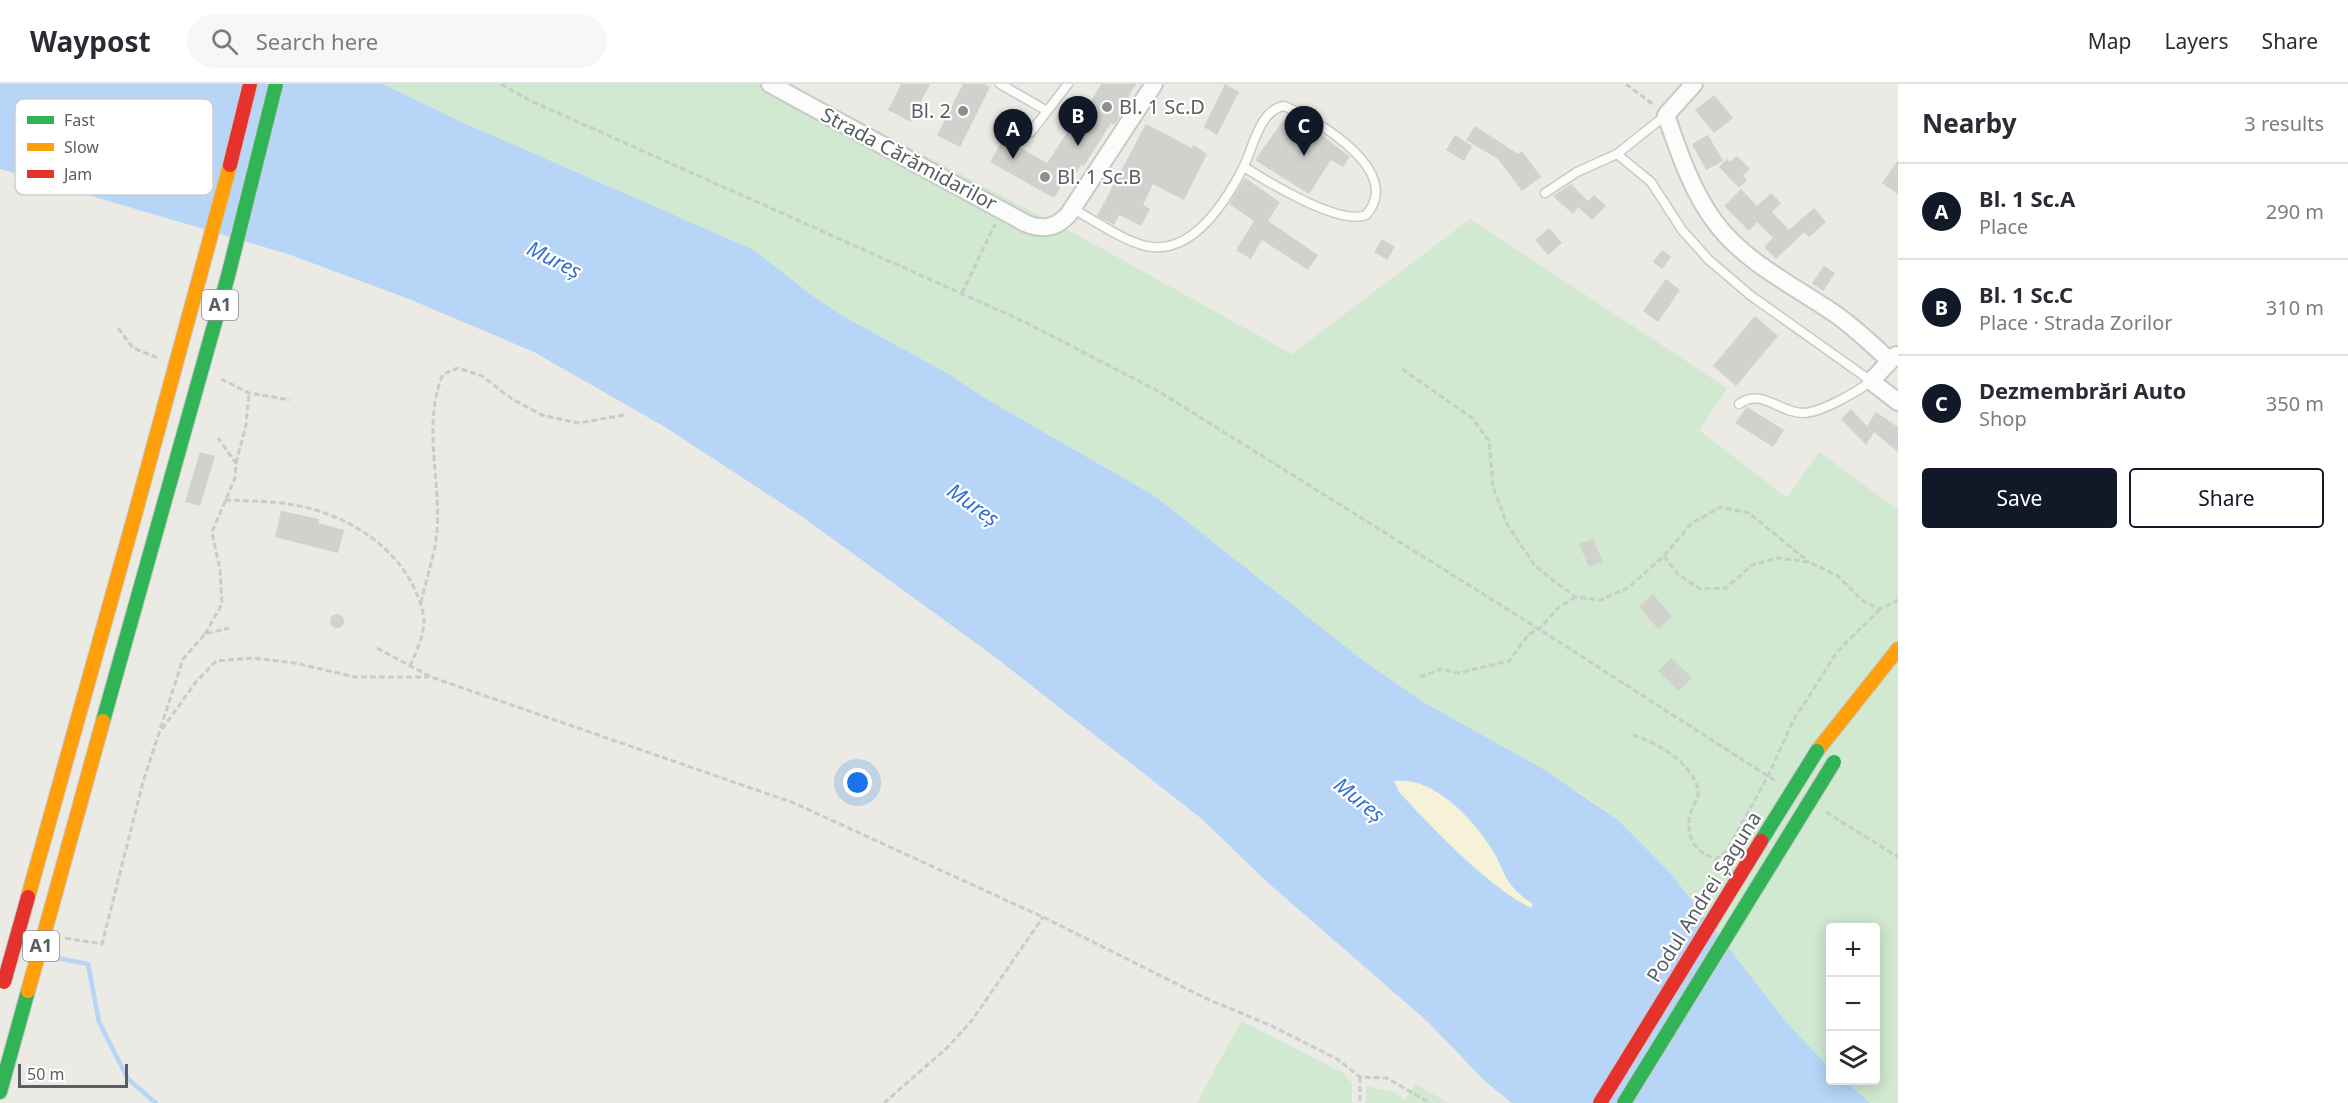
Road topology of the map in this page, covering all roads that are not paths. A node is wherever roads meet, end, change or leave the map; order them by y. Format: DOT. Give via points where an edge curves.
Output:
graph roads {
  1 [pos="250,84"];
  2 [pos="276,84"];
  3 [pos="770,84"];
  4 [pos="1000,84"];
  5 [pos="1068,84"];
  6 [pos="1154,84"];
  7 [pos="1694,84"];
  8 [pos="1015,88"];
  9 [pos="1047,111"];
  10 [pos="1665,115"];
  11 [pos="1031,132"];
  12 [pos="1617,154"];
  13 [pos="1244,167"];
  14 [pos="1545,193"];
  15 [pos="1073,209"];
  16 [pos="1894,357"];
  17 [pos="1871,381"];
  18 [pos="1898,402"];
  19 [pos="1739,404"];
  20 [pos="1898,649"];
  21 [pos="1847,716"];
  22 [pos="0,998"];
  23 [pos="0,1092"];
  24 [pos="1600,1103"];
  25 [pos="1624,1103"];
  1 -- 22 [label="main road, A1, bridge" via="215,228"];
  2 -- 23 [label="main road, A1, bridge" via="233,256"];
  3 -- 15 [label="street, Strada Cărămidarilor" via="1034,227 1050,228"];
  4 -- 8 [label="lane"];
  5 -- 9 [label="lane"];
  6 -- 15 [label="street"];
  7 -- 10 [label="street"];
  8 -- 9 [label="lane"];
  9 -- 11 [label="lane"];
  10 -- 12 [label="lane"];
  10 -- 16 [label="street" via="1703,203 1739,248"];
  12 -- 14 [label="lane"];
  12 -- 17 [label="lane" via="1651,182 1682,230 1709,260 1750,296"];
  13 -- 13 [label="lane" via="1259,130 1271,112 1284,106 1321,126 1363,160 1374,178 1376,200 1366,215 1352,216 1309,203"];
  13 -- 15 [label="lane" via="1202,229 1194,236 1167,244 1148,246 1130,240"];
  16 -- 17 [label="street"];
  17 -- 18 [label="street"];
  17 -- 19 [label="lane" via="1811,412 1801,413 1760,398 1748,398"];
  20 -- 21 [label="main road, Podul Andrei Șaguna"];
  21 -- 24 [label="main road, Podul Andrei Șaguna, bridge" via="1817,751"];
  21 -- 25 [label="main road, Podul Andrei Șaguna, bridge" via="1834,762"];
}
